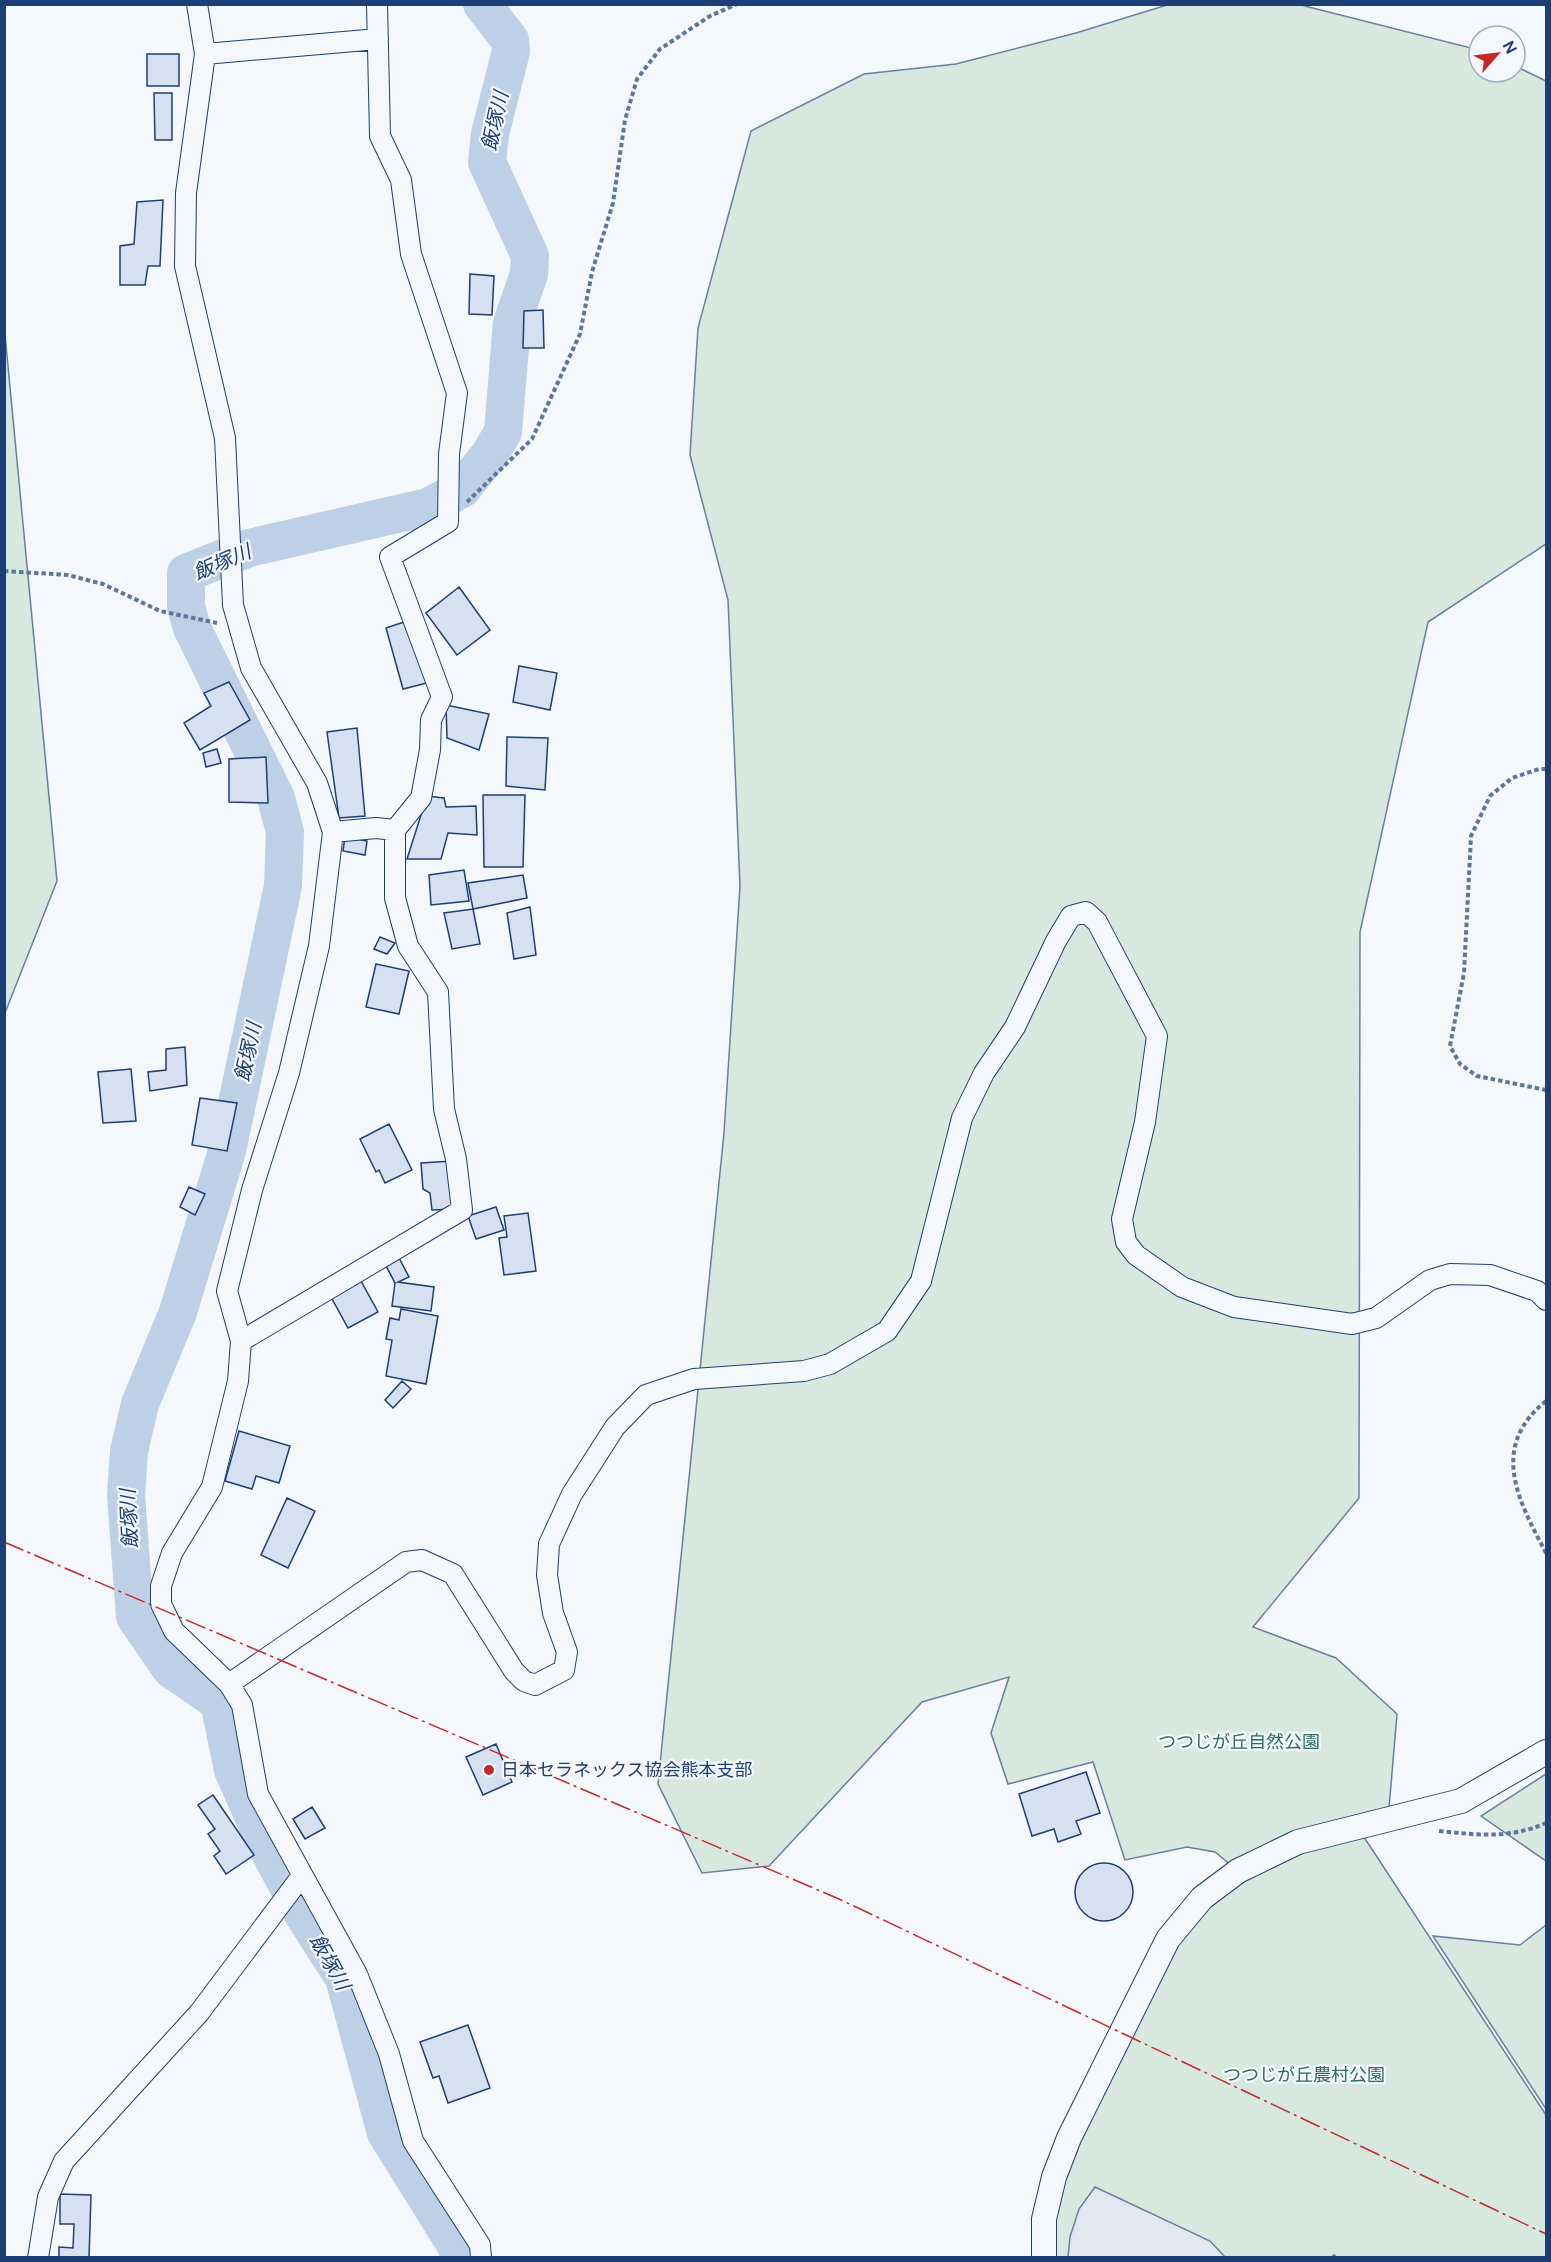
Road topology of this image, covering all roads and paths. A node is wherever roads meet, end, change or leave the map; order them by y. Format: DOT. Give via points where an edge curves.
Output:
graph roads {
  1 [pos="197,4"];
  2 [pos="377,4"];
  3 [pos="737,4"];
  4 [pos="378,39"];
  5 [pos="205,54"];
  6 [pos="447,522"];
  7 [pos="4,571"];
  8 [pos="239,627"];
  9 [pos="1546,769"];
  10 [pos="395,830"];
  11 [pos="333,832"];
  12 [pos="1546,1090"];
  13 [pos="1546,1300"];
  14 [pos="241,1341"];
  15 [pos="1546,1401"];
  16 [pos="1546,1554"];
  17 [pos="229,1684"];
  18 [pos="1546,1752"];
  19 [pos="1546,1823"];
  20 [pos="1431,1830"];
  21 [pos="301,1877"];
  22 [pos="38,2258"];
  23 [pos="481,2258"];
  24 [pos="1044,2258"];
  1 -- 5 [label="street"];
  2 -- 4 [label="street"];
  3 -- 6 [label="path" via="710,16 660,50 637,79 625,120 613,203 592,272 580,334 532,438"];
  4 -- 5 [label="street"];
  4 -- 6 [label="street" via="380,136 401,180 411,254 458,393 449,454"];
  5 -- 8 [label="street" via="186,193 184,266 225,438 232,605"];
  6 -- 10 [label="street" via="390,557 442,697 431,720 421,798"];
  7 -- 8 [label="path" via="68,575 103,584 160,611"];
  8 -- 11 [label="street" via="251,668 317,783"];
  9 -- 12 [label="path" via="1512,778 1490,796 1471,836 1464,973 1450,1046 1460,1065 1477,1076"];
  10 -- 11 [label="street"];
  10 -- 14 [label="street" via="395,898 399,919 408,946 438,992 444,1108 462,1210"];
  11 -- 14 [label="street" via="319,946 289,1073 252,1190 227,1291"];
  13 -- 17 [label="street" via="1537,1291 1490,1275 1450,1274 1430,1280 1376,1318 1352,1324 1234,1307 1182,1287 1136,1256 1126,1242 1122,1219 1145,1122 1157,1036 1097,922 1086,912 1071,916 1015,1027 984,1073 962,1118 921,1281 887,1331 830,1364 804,1371 694,1379 646,1395 615,1427 572,1494 549,1544 547,1575 553,1613 567,1652 564,1670 535,1685 524,1681 513,1671 453,1574 422,1560 406,1562"];
  14 -- 17 [label="street" via="238,1381 212,1487 172,1553 161,1586 161,1604 174,1631"];
  15 -- 16 [label="path" via="1519,1429 1513,1452 1514,1482"];
  17 -- 21 [label="street" via="242,1705 258,1794"];
  18 -- 24 [label="street" via="1461,1801 1298,1842 1238,1871 1202,1898 1168,1939 1069,2138 1044,2219"];
  19 -- 20 [label="path" via="1522,1833 1475,1835"];
  21 -- 22 [label="street" via="199,2013 63,2161 48,2197"];
  21 -- 23 [label="street" via="357,1974 389,2054 413,2141 480,2245"];
}
